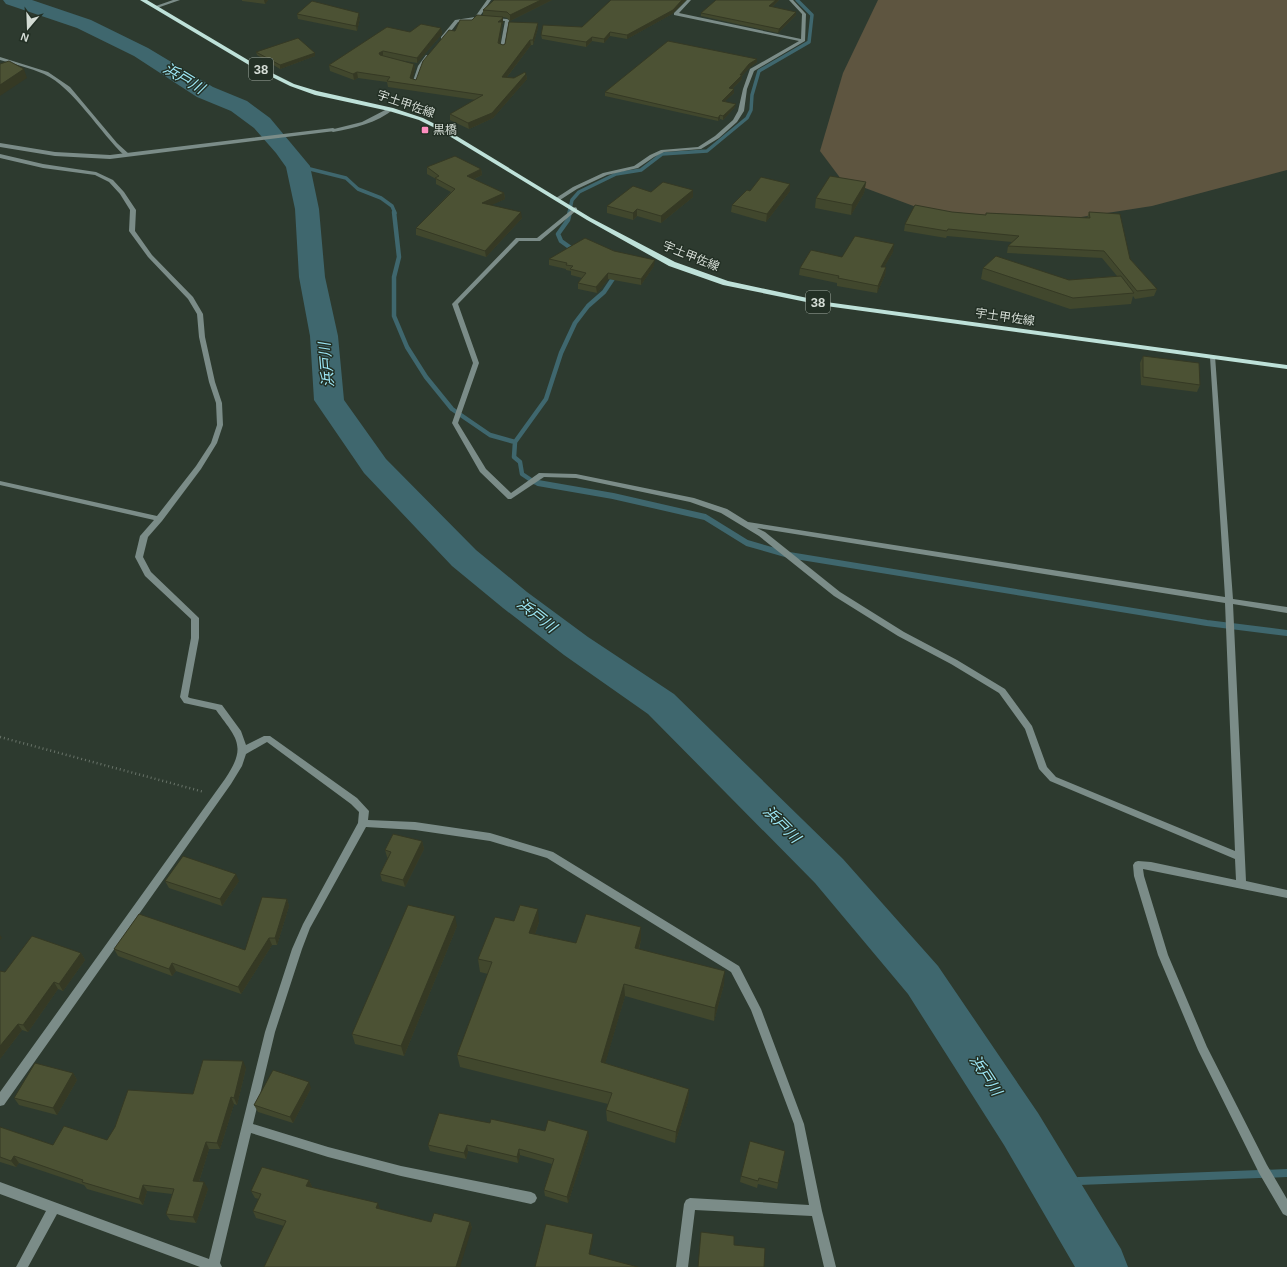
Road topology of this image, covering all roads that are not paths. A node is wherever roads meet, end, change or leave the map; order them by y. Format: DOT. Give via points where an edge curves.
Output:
graph roads {
  1 [pos="143,0"];
  2 [pos="178,0"];
  3 [pos="489,0"];
  4 [pos="689,0"];
  5 [pos="791,0"];
  6 [pos="156,7"];
  7 [pos="476,18"];
  8 [pos="803,41"];
  9 [pos="438,43"];
  10 [pos="502,48"];
  11 [pos="434,49"];
  12 [pos="0,58"];
  13 [pos="412,66"];
  14 [pos="419,67"];
  15 [pos="414,83"];
  16 [pos="391,109"];
  17 [pos="0,145"];
  18 [pos="127,155"];
  19 [pos="0,156"];
  20 [pos="558,199"];
  21 [pos="575,209"];
  22 [pos="1213,357"];
  23 [pos="1287,367"];
  24 [pos="0,483"];
  25 [pos="159,519"];
  26 [pos="745,523"];
  27 [pos="1228,601"];
  28 [pos="1287,610"];
  29 [pos="242,751"];
  30 [pos="363,823"];
  31 [pos="1240,857"];
  32 [pos="1241,885"];
  33 [pos="1287,894"];
  34 [pos="0,1101"];
  35 [pos="247,1127"];
  36 [pos="0,1188"];
  37 [pos="531,1198"];
  38 [pos="54,1208"];
  39 [pos="1287,1210"];
  40 [pos="816,1211"];
  41 [pos="215,1266"];
  42 [pos="22,1267"];
  43 [pos="682,1267"];
  44 [pos="830,1267"];
  1 -- 6 [label="main road, 宇土甲佐線 / 38"];
  2 -- 6 [label="street"];
  3 -- 7 [label="street"];
  4 -- 8 [label="street" via="676,14"];
  5 -- 8 [label="street" via="804,14"];
  6 -- 16 [label="main road, 宇土甲佐線 / 38" via="256,67 292,85 315,93"];
  7 -- 9 [label="street" via="457,21"];
  7 -- 10 [label="street" via="507,20"];
  8 -- 20 [label="street" via="752,70 745,88 741,111 735,121 717,137 699,148 663,151 636,167 605,174"];
  11 -- 14 [label="street"];
  12 -- 18 [label="street" via="46,73 68,88"];
  13 -- 14 [label="street"];
  14 -- 15 [label="street"];
  16 -- 18 [label="street" via="359,126"];
  16 -- 20 [label="main road, 宇土甲佐線 / 38" via="443,130"];
  17 -- 18 [label="street" via="74,156"];
  19 -- 25 [label="street" via="96,174 111,181 133,210 132,231 150,256 190,298 200,314 202,336 219,403 220,425 214,443"];
  20 -- 21 [label="main road, 宇土甲佐線 / 38"];
  21 -- 22 [label="main road, 宇土甲佐線 / 38" via="672,264 726,282 776,294 898,314"];
  21 -- 26 [label="street" via="538,240 518,239 455,304 476,363 455,423 484,470 511,497 542,475 576,476 691,500 724,511"];
  22 -- 23 [label="main road, 宇土甲佐線 / 38"];
  22 -- 27 [label="street"];
  24 -- 25 [label="street"];
  25 -- 29 [label="street" via="144,536 139,557 148,574 195,618 195,638 184,697 187,701 219,707 238,734"];
  26 -- 27 [label="street"];
  26 -- 31 [label="street" via="837,594 900,634 1002,691 1028,728 1043,769 1053,779"];
  27 -- 28 [label="street"];
  27 -- 31 [label="street"];
  29 -- 30 [label="street" via="267,738 354,800 364,811"];
  29 -- 34 [label="street" via="238,766 218,796"];
  30 -- 35 [label="street" via="306,927 297,949 270,1032"];
  30 -- 40 [label="street" via="415,826 490,837 550,855 735,969 756,1009 799,1124"];
  31 -- 32 [label="street"];
  32 -- 33 [label="street"];
  32 -- 39 [label="street" via="1138,865 1163,955 1203,1050 1263,1169"];
  35 -- 37 [label="street" via="401,1171"];
  35 -- 41 [label="street"];
  36 -- 38 [label="street"];
  38 -- 41 [label="street"];
  38 -- 42 [label="street"];
  40 -- 43 [label="street" via="690,1204"];
  40 -- 44 [label="street"];
}
